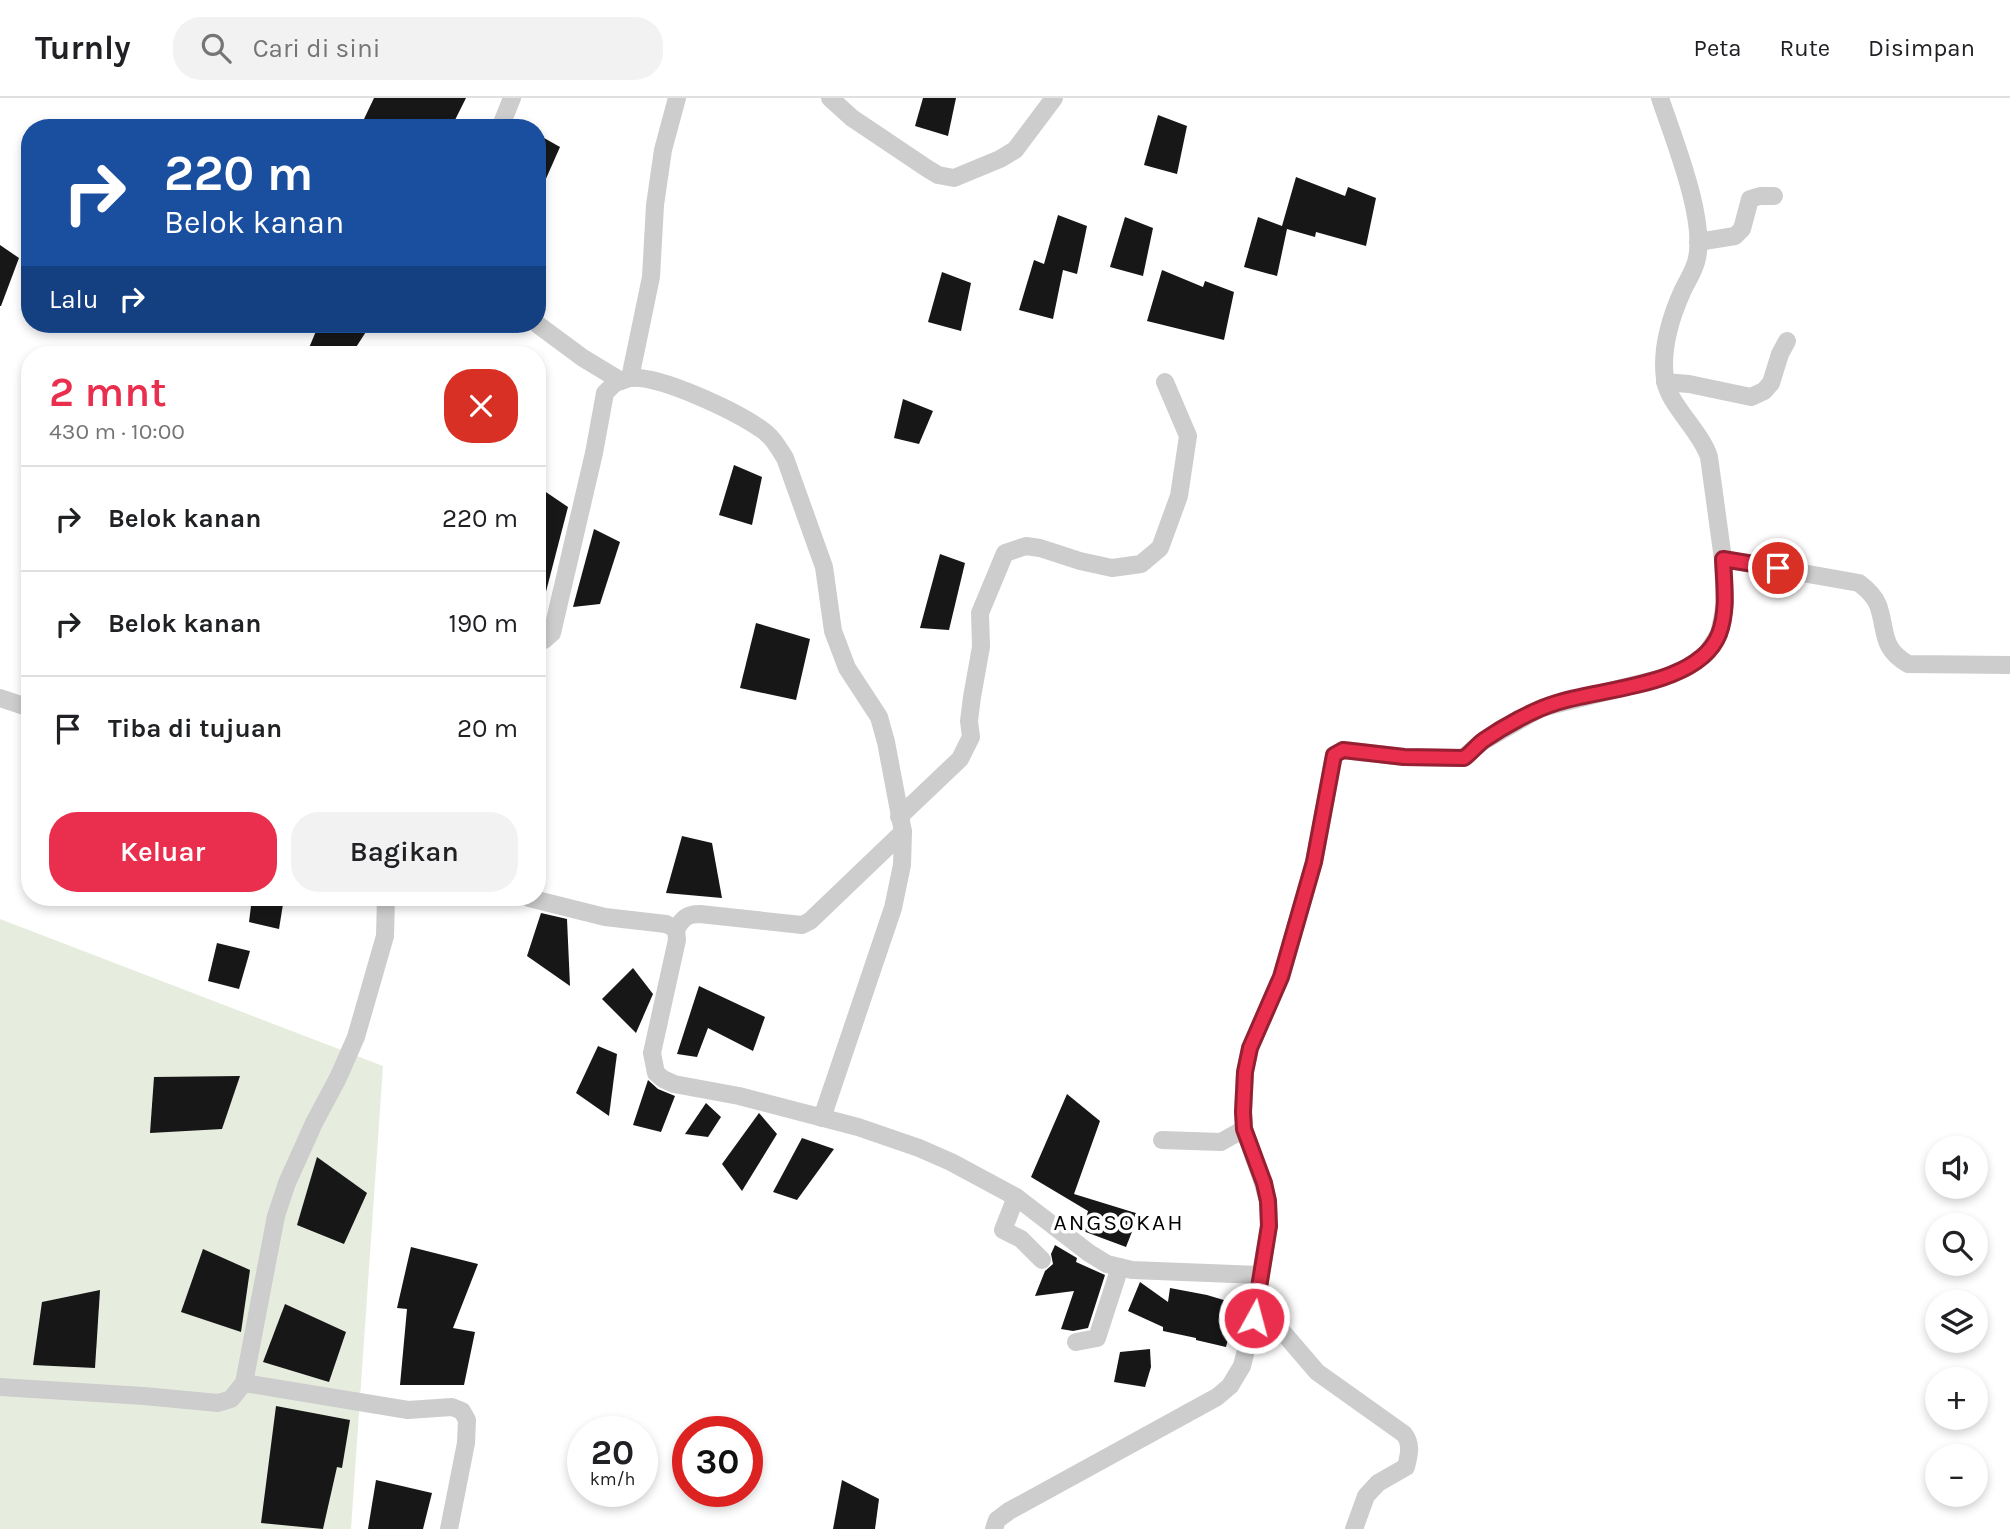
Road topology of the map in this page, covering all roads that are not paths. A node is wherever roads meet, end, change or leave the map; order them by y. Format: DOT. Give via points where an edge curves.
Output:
graph roads {
  1 [pos="512,98"];
  2 [pos="677,98"];
  3 [pos="830,98"];
  4 [pos="1054,98"];
  5 [pos="1660,98"];
  6 [pos="504,119"];
  7 [pos="1774,196"];
  8 [pos="1698,242"];
  9 [pos="546,331"];
  10 [pos="1787,341"];
  11 [pos="626,379"];
  12 [pos="1165,382"];
  13 [pos="1665,382"];
  14 [pos="1723,559"];
  15 [pos="546,638"];
  16 [pos="2010,665"];
  17 [pos="0,698"];
  18 [pos="21,705"];
  19 [pos="901,824"];
  20 [pos="546,902"];
  21 [pos="386,906"];
  22 [pos="676,929"];
  23 [pos="822,1118"];
  24 [pos="1244,1129"];
  25 [pos="1162,1140"];
  26 [pos="1016,1197"];
  27 [pos="1042,1260"];
  28 [pos="1120,1267"];
  29 [pos="1259,1275"];
  30 [pos="1256,1301"];
  31 [pos="1238,1330"];
  32 [pos="1076,1342"];
  33 [pos="1242,1366"];
  34 [pos="244,1383"];
  35 [pos="0,1387"];
  36 [pos="449,1529"];
  37 [pos="994,1529"];
  38 [pos="1354,1529"];
  1 -- 6 [label="street"];
  2 -- 11 [label="street" via="654,205 652,277"];
  3 -- 4 [label="street" via="928,169 954,178 1015,150"];
  5 -- 8 [label="street" via="1694,208"];
  7 -- 8 [label="street" via="1750,199 1742,229 1735,236"];
  8 -- 13 [label="street" via="1698,256 1667,338"];
  9 -- 11 [label="street" via="583,358"];
  10 -- 13 [label="street" via="1771,383 1754,396"];
  11 -- 15 [label="street" via="605,393 552,633"];
  11 -- 19 [label="street" via="651,378 734,414 762,429 785,458 824,567 833,631 847,668 879,717 887,742"];
  12 -- 19 [label="street" via="1188,436 1179,496 1160,548 1141,564 1112,568 1040,548 1005,553 980,613 981,648 967,749"];
  13 -- 14 [label="street" via="1705,444"];
  14 -- 16 [label="street" via="1859,583 1878,605 1884,638 1896,657 1908,664"];
  14 -- 24 [label="street" via="1725,604 1719,634 1706,654 1686,668 1541,708 1482,742 1464,758 1343,750 1334,755 1314,862 1281,977 1250,1048 1243,1090"];
  17 -- 18 [label="street"];
  19 -- 22 [label="street" via="802,925 690,914"];
  19 -- 23 [label="street" via="902,865 894,908"];
  20 -- 22 [label="street"];
  21 -- 34 [label="street" via="385,936 356,1037 276,1216"];
  22 -- 23 [label="street" via="652,1053 656,1073 674,1084"];
  23 -- 26 [label="street" via="919,1148"];
  24 -- 25 [label="street" via="1220,1142"];
  24 -- 29 [label="street" via="1268,1201 1269,1226"];
  26 -- 27 [label="street" via="1003,1230 1021,1239"];
  26 -- 28 [label="street" via="1089,1253"];
  28 -- 29 [label="street"];
  28 -- 32 [label="street" via="1097,1338"];
  29 -- 30 [label="street"];
  30 -- 33 [label="street"];
  30 -- 38 [label="street" via="1317,1372 1409,1440 1406,1467 1366,1496"];
  31 -- 33 [label="street"];
  33 -- 37 [label="street" via="1217,1397 1009,1511"];
  34 -- 35 [label="street" via="231,1399 218,1403"];
  34 -- 36 [label="street" via="396,1409 452,1407 461,1411 467,1420 466,1443"];
}
